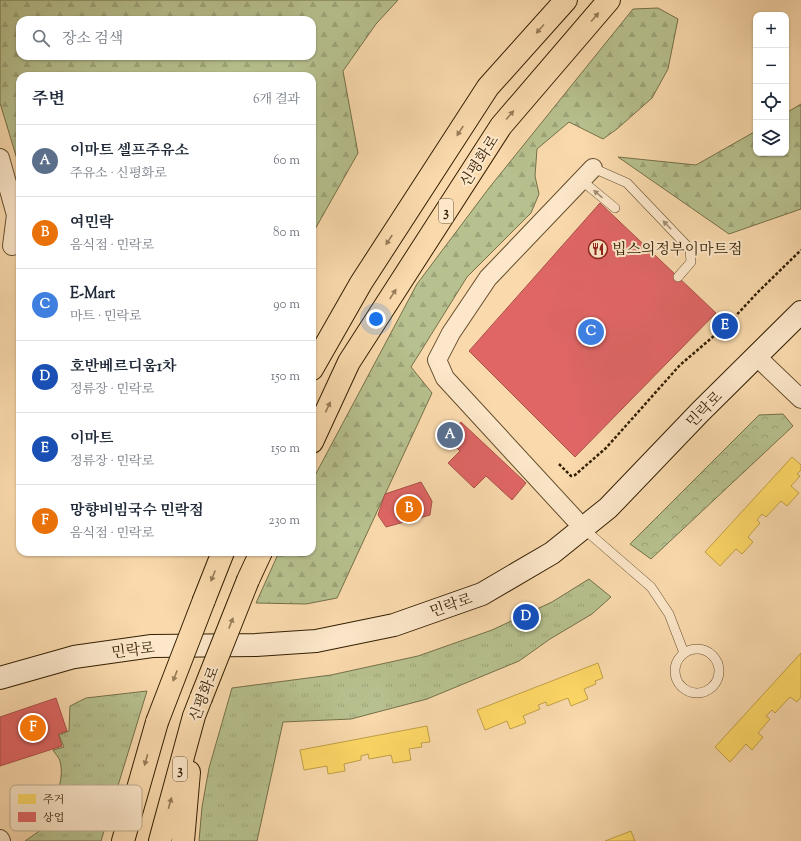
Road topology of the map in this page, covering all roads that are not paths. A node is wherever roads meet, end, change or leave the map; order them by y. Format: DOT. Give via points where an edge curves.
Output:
graph roads {
  1 [pos="566,0"];
  2 [pos="609,0"];
  3 [pos="0,158"];
  4 [pos="587,174"];
  5 [pos="615,208"];
  6 [pos="11,246"];
  7 [pos="678,277"];
  8 [pos="801,312"];
  9 [pos="757,357"];
  10 [pos="316,362"];
  11 [pos="801,399"];
  12 [pos="316,433"];
  13 [pos="584,529"];
  14 [pos="221,556"];
  15 [pos="259,556"];
  16 [pos="684,653"];
  17 [pos="0,678"];
  18 [pos="198,707"];
  19 [pos="139,785"];
  20 [pos="126,831"];
  21 [pos="123,841"];
  22 [pos="160,841"];
  23 [pos="183,841"];
  1 -- 10 [label="highway, 3, one-way" via="488,88 361,283"];
  12 -- 2 [label="highway, 신평화로 / 3, one-way" via="349,362 501,126"];
  3 -- 6 [label="street" via="16,215"];
  5 -- 4 [label="lane, one-way"];
  7 -- 4 [label="lane, one-way" via="691,262 690,249 627,183"];
  4 -- 13 [label="street" via="488,278 451,333 437,360 446,378"];
  8 -- 9 [label="main road, 민락로"];
  9 -- 11 [label="street"];
  9 -- 13 [label="main road, 민락로" via="608,508"];
  13 -- 16 [label="lane" via="651,587 669,614"];
  13 -- 17 [label="main road, 민락로" via="552,553 482,594 394,625 316,641 256,645 152,646 74,657"];
  14 -- 19 [label="highway, one-way, bridge" via="157,722"];
  18 -- 15 [label="highway, 신평화로 / 3, one-way, bridge"];
  16 -- 16 [label="lane" via="675,669 678,682 689,692 704,692 710,689 715,684 719,670 714,656 694,649"];
  22 -- 18 [label="highway, 신평화로 / 3, one-way"];
  18 -- 23 [label="highway"];
  20 -- 21 [label="highway, one-way, bridge"];
}
